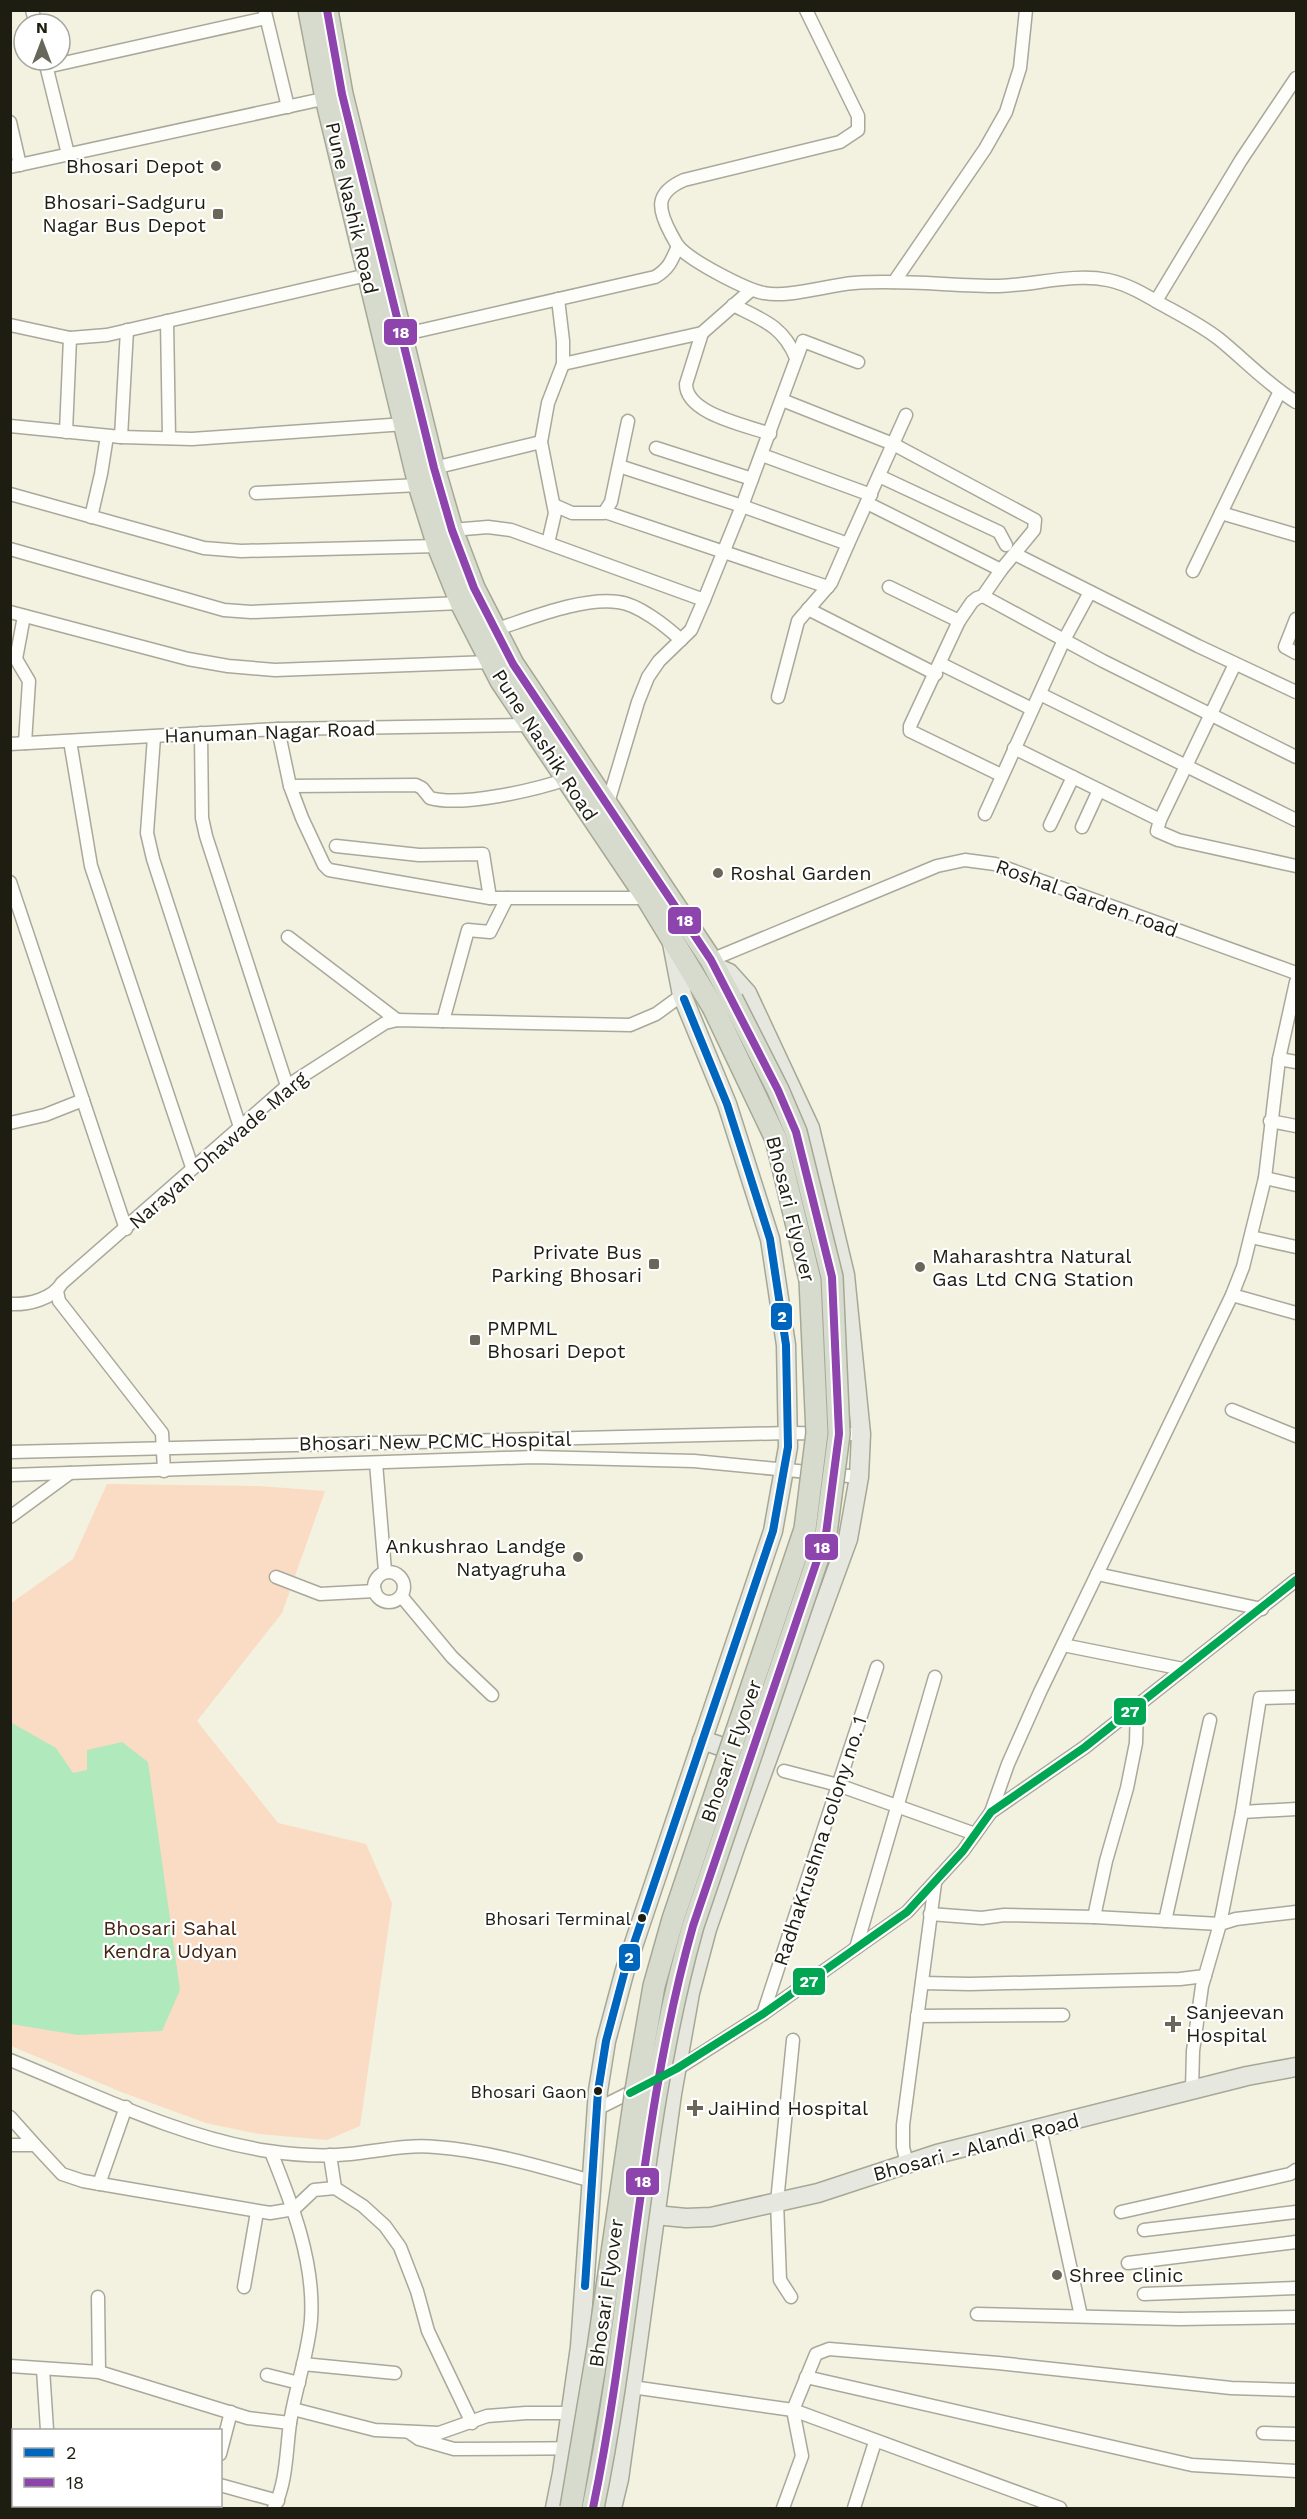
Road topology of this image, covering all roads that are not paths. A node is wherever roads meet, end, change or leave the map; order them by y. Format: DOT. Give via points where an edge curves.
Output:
graph roads {
  1 [pos="309,10"];
  2 [pos="327,10"];
  3 [pos="806,10"];
  4 [pos="1026,10"];
  5 [pos="265,13"];
  6 [pos="72,57"];
  7 [pos="47,72"];
  8 [pos="1296,78"];
  9 [pos="334,96"];
  10 [pos="288,107"];
  11 [pos="10,122"];
  12 [pos="68,154"];
  13 [pos="15,166"];
  14 [pos="678,246"];
  15 [pos="367,275"];
  16 [pos="894,282"];
  17 [pos="751,290"];
  18 [pos="558,299"];
  19 [pos="1156,301"];
  20 [pos="734,305"];
  21 [pos="167,321"];
  22 [pos="10,325"];
  23 [pos="127,330"];
  24 [pos="702,333"];
  25 [pos="401,335"];
  26 [pos="70,339"];
  27 [pos="796,358"];
  28 [pos="858,362"];
  29 [pos="563,364"];
  30 [pos="1280,391"];
  31 [pos="782,400"];
  32 [pos="1296,402"];
  33 [pos="906,415"];
  34 [pos="628,421"];
  35 [pos="405,424"];
  36 [pos="10,426"];
  37 [pos="66,432"];
  38 [pos="770,434"];
  39 [pos="106,436"];
  40 [pos="122,437"];
  41 [pos="169,438"];
  42 [pos="541,442"];
  43 [pos="893,444"];
  44 [pos="656,448"];
  45 [pos="762,455"];
  46 [pos="619,466"];
  47 [pos="434,468"];
  48 [pos="879,476"];
  49 [pos="752,479"];
  50 [pos="419,485"];
  51 [pos="10,494"];
  52 [pos="256,494"];
  53 [pos="869,499"];
  54 [pos="555,505"];
  55 [pos="742,506"];
  56 [pos="605,512"];
  57 [pos="1221,513"];
  58 [pos="91,517"];
  59 [pos="1296,536"];
  60 [pos="445,538"];
  61 [pos="548,543"];
  62 [pos="848,544"];
  63 [pos="10,549"];
  64 [pos="1011,549"];
  65 [pos="724,551"];
  66 [pos="1001,570"];
  67 [pos="1193,571"];
  68 [pos="828,587"];
  69 [pos="889,587"];
  70 [pos="1090,592"];
  71 [pos="983,596"];
  72 [pos="704,600"];
  73 [pos="461,603"];
  74 [pos="808,609"];
  75 [pos="10,612"];
  76 [pos="24,616"];
  77 [pos="1296,620"];
  78 [pos="959,621"];
  79 [pos="494,630"];
  80 [pos="681,640"];
  81 [pos="1064,640"];
  82 [pos="1296,653"];
  83 [pos="490,662"];
  84 [pos="1235,664"];
  85 [pos="938,669"];
  86 [pos="1296,692"];
  87 [pos="1040,694"];
  88 [pos="778,697"];
  89 [pos="1032,709"];
  90 [pos="1211,714"];
  91 [pos="530,725"];
  92 [pos="278,729"];
  93 [pos="201,733"];
  94 [pos="154,737"];
  95 [pos="70,741"];
  96 [pos="25,743"];
  97 [pos="10,744"];
  98 [pos="1014,748"];
  99 [pos="1296,757"];
  100 [pos="1185,767"];
  101 [pos="1001,775"];
  102 [pos="1073,777"];
  103 [pos="567,779"];
  104 [pos="290,786"];
  105 [pos="1099,790"];
  106 [pos="607,806"];
  107 [pos="984,814"];
  108 [pos="1160,820"];
  109 [pos="1296,820"];
  110 [pos="1050,825"];
  111 [pos="1082,827"];
  112 [pos="336,846"];
  113 [pos="1296,866"];
  114 [pos="10,882"];
  115 [pos="490,898"];
  116 [pos="507,898"];
  117 [pos="647,898"];
  118 [pos="288,937"];
  119 [pos="672,938"];
  120 [pos="713,964"];
  121 [pos="1296,973"];
  122 [pos="1296,982"];
  123 [pos="682,995"];
  124 [pos="722,1003"];
  125 [pos="1293,1011"];
  126 [pos="397,1020"];
  127 [pos="443,1021"];
  128 [pos="1279,1059"];
  129 [pos="1296,1062"];
  130 [pos="287,1086"];
  131 [pos="83,1100"];
  132 [pos="1270,1121"];
  133 [pos="10,1123"];
  134 [pos="1296,1126"];
  135 [pos="240,1127"];
  136 [pos="192,1167"];
  137 [pos="1265,1178"];
  138 [pos="1296,1185"];
  139 [pos="126,1229"];
  140 [pos="1251,1237"];
  141 [pos="1296,1247"];
  142 [pos="57,1291"];
  143 [pos="1232,1295"];
  144 [pos="10,1304"];
  145 [pos="1296,1313"];
  146 [pos="1232,1410"];
  147 [pos="788,1433"];
  148 [pos="861,1434"];
  149 [pos="1296,1436"];
  150 [pos="163,1448"];
  151 [pos="46,1451"];
  152 [pos="10,1452"];
  153 [pos="376,1463"];
  154 [pos="164,1471"];
  155 [pos="784,1471"];
  156 [pos="70,1473"];
  157 [pos="47,1474"];
  158 [pos="10,1475"];
  159 [pos="859,1478"];
  160 [pos="10,1517"];
  161 [pos="385,1571"];
  162 [pos="1097,1574"];
  163 [pos="276,1577"];
  164 [pos="1296,1580"];
  165 [pos="375,1592"];
  166 [pos="402,1597"];
  167 [pos="1262,1609"];
  168 [pos="1063,1645"];
  169 [pos="877,1667"];
  170 [pos="1183,1669"];
  171 [pos="935,1677"];
  172 [pos="492,1695"];
  173 [pos="1296,1697"];
  174 [pos="1137,1705"];
  175 [pos="1210,1720"];
  176 [pos="702,1740"];
  177 [pos="766,1761"];
  178 [pos="784,1771"];
  179 [pos="838,1785"];
  180 [pos="899,1805"];
  181 [pos="1296,1809"];
  182 [pos="991,1812"];
  183 [pos="1242,1812"];
  184 [pos="975,1834"];
  185 [pos="935,1881"];
  186 [pos="1296,1912"];
  187 [pos="930,1914"];
  188 [pos="1095,1917"];
  189 [pos="1165,1921"];
  190 [pos="1220,1924"];
  191 [pos="856,1948"];
  192 [pos="1205,1976"];
  193 [pos="922,1983"];
  194 [pos="763,2014"];
  195 [pos="1064,2015"];
  196 [pos="917,2016"];
  197 [pos="794,2040"];
  198 [pos="10,2060"];
  199 [pos="1296,2067"];
  200 [pos="676,2069"];
  201 [pos="1192,2090"];
  202 [pos="126,2107"];
  203 [pos="597,2109"];
  204 [pos="10,2116"];
  205 [pos="1040,2128"];
  206 [pos="10,2145"];
  207 [pos="34,2145"];
  208 [pos="271,2152"];
  209 [pos="330,2155"];
  210 [pos="907,2164"];
  211 [pos="1296,2170"];
  212 [pos="592,2181"];
  213 [pos="99,2184"];
  214 [pos="335,2188"];
  215 [pos="777,2202"];
  216 [pos="294,2209"];
  217 [pos="257,2212"];
  218 [pos="1121,2212"];
  219 [pos="1296,2212"];
  220 [pos="655,2215"];
  221 [pos="1144,2230"];
  222 [pos="1296,2242"];
  223 [pos="1128,2263"];
  224 [pos="244,2287"];
  225 [pos="1296,2288"];
  226 [pos="1144,2294"];
  227 [pos="98,2297"];
  228 [pos="791,2297"];
  229 [pos="976,2314"];
  230 [pos="1081,2316"];
  231 [pos="1296,2318"];
  232 [pos="303,2364"];
  233 [pos="10,2366"];
  234 [pos="43,2369"];
  235 [pos="99,2372"];
  236 [pos="395,2373"];
  237 [pos="267,2375"];
  238 [pos="806,2377"];
  239 [pos="298,2383"];
  240 [pos="632,2387"];
  241 [pos="1296,2390"];
  242 [pos="293,2409"];
  243 [pos="793,2410"];
  244 [pos="231,2412"];
  245 [pos="571,2413"];
  246 [pos="472,2422"];
  247 [pos="290,2423"];
  248 [pos="46,2429"];
  249 [pos="409,2431"];
  250 [pos="1263,2433"];
  251 [pos="1296,2434"];
  252 [pos="875,2442"];
  253 [pos="222,2446"];
  254 [pos="623,2448"];
  255 [pos="566,2449"];
  256 [pos="1296,2471"];
  257 [pos="222,2486"];
  258 [pos="276,2505"];
  259 [pos="1036,2505"];
  260 [pos="555,2508"];
  261 [pos="572,2508"];
  262 [pos="593,2508"];
  263 [pos="612,2508"];
  264 [pos="783,2508"];
  265 [pos="854,2508"];
  266 [pos="1060,2508"];
  1 -- 9 [label="highway, Pune Nashik Road"];
  2 -- 9 [label="highway, Pune Nashik Road"];
  3 -- 14 [label="street" via="858,116 858,130 840,142 671,186 663,194 662,213"];
  4 -- 16 [label="street" via="1020,68 1006,112"];
  5 -- 6 [label="street"];
  5 -- 10 [label="street"];
  7 -- 12 [label="street"];
  8 -- 19 [label="street"];
  9 -- 10 [label="street"];
  9 -- 15 [label="highway, Pune Nashik Road"];
  9 -- 25 [label="highway, Pune Nashik Road"];
  10 -- 12 [label="street"];
  11 -- 13 [label="street"];
  12 -- 13 [label="street"];
  14 -- 17 [label="street"];
  14 -- 18 [label="street" via="665,271 655,276"];
  15 -- 21 [label="street"];
  15 -- 35 [label="highway, Pune Nashik Road"];
  16 -- 17 [label="street" via="823,286 781,294"];
  16 -- 19 [label="street" via="999,286 1093,278 1126,286"];
  17 -- 20 [label="street"];
  18 -- 25 [label="street"];
  18 -- 29 [label="street"];
  19 -- 30 [label="street" via="1203,327"];
  20 -- 24 [label="street"];
  20 -- 27 [label="street" via="778,328 790,341"];
  21 -- 23 [label="street"];
  21 -- 41 [label="street"];
  22 -- 26 [label="street"];
  23 -- 26 [label="street"];
  23 -- 40 [label="street"];
  24 -- 29 [label="street"];
  24 -- 38 [label="street" via="686,384 691,400 704,411"];
  25 -- 47 [label="highway, Pune Nashik Road"];
  26 -- 37 [label="street"];
  27 -- 28 [label="street" via="803,341"];
  27 -- 31 [label="street"];
  29 -- 42 [label="street" via="548,403"];
  30 -- 32 [label="street"];
  30 -- 57 [label="street"];
  31 -- 38 [label="street"];
  31 -- 43 [label="street"];
  33 -- 43 [label="street"];
  34 -- 46 [label="street"];
  35 -- 41 [label="street"];
  35 -- 50 [label="highway, Pune Nashik Road"];
  36 -- 37 [label="street"];
  37 -- 39 [label="street"];
  38 -- 45 [label="street"];
  39 -- 40 [label="street"];
  39 -- 58 [label="street"];
  40 -- 41 [label="street"];
  42 -- 47 [label="street"];
  42 -- 54 [label="street"];
  43 -- 48 [label="street"];
  43 -- 64 [label="street" via="1032,516 1034,530"];
  44 -- 49 [label="street"];
  45 -- 49 [label="street"];
  45 -- 53 [label="street"];
  46 -- 55 [label="street"];
  46 -- 56 [label="street"];
  47 -- 60 [label="highway, Pune Nashik Road"];
  48 -- 53 [label="street"];
  48 -- 64 [label="street" via="999,532"];
  49 -- 55 [label="street"];
  50 -- 52 [label="street"];
  50 -- 60 [label="highway, Pune Nashik Road"];
  51 -- 58 [label="street"];
  53 -- 62 [label="street"];
  53 -- 66 [label="street"];
  54 -- 56 [label="street" via="572,513"];
  54 -- 61 [label="street"];
  55 -- 62 [label="street"];
  55 -- 65 [label="street"];
  56 -- 65 [label="street"];
  57 -- 59 [label="street"];
  57 -- 67 [label="street"];
  58 -- 60 [label="street" via="204,548 241,551"];
  60 -- 61 [label="street" via="489,527"];
  60 -- 73 [label="highway, Pune Nashik Road"];
  60 -- 79 [label="highway, Pune Nashik Road"];
  61 -- 72 [label="street"];
  62 -- 68 [label="street"];
  63 -- 73 [label="street" via="224,610"];
  64 -- 66 [label="street"];
  64 -- 70 [label="street"];
  65 -- 68 [label="street"];
  65 -- 72 [label="street"];
  66 -- 71 [label="street"];
  68 -- 74 [label="street"];
  69 -- 78 [label="street"];
  70 -- 81 [label="street"];
  70 -- 84 [label="street"];
  71 -- 78 [label="street" via="976,597"];
  71 -- 81 [label="street"];
  72 -- 80 [label="street" via="697,619"];
  73 -- 83 [label="highway, Pune Nashik Road"];
  74 -- 85 [label="street"];
  74 -- 88 [label="street" via="795,629"];
  75 -- 76 [label="street"];
  76 -- 83 [label="street" via="228,666 275,670"];
  76 -- 96 [label="street" via="16,659 28,681"];
  77 -- 82 [label="street" via="1285,647"];
  78 -- 85 [label="street"];
  79 -- 80 [label="street" via="584,604 619,602 660,620"];
  79 -- 106 [label="highway, Pune Nashik Road"];
  80 -- 106 [label="street" via="648,677"];
  81 -- 87 [label="street"];
  81 -- 90 [label="street"];
  83 -- 91 [label="highway, Pune Nashik Road"];
  84 -- 86 [label="street"];
  84 -- 90 [label="street"];
  85 -- 89 [label="street"];
  85 -- 101 [label="street" via="910,730"];
  87 -- 89 [label="street"];
  87 -- 100 [label="street"];
  89 -- 98 [label="street"];
  90 -- 99 [label="street"];
  90 -- 100 [label="street"];
  91 -- 92 [label="street, Hanuman Nagar Road"];
  91 -- 103 [label="highway, Pune Nashik Road"];
  92 -- 93 [label="street, Hanuman Nagar Road"];
  92 -- 104 [label="street"];
  93 -- 94 [label="street, Hanuman Nagar Road"];
  93 -- 130 [label="street" via="202,818 206,836"];
  94 -- 95 [label="street, Hanuman Nagar Road"];
  94 -- 135 [label="street" via="147,833"];
  95 -- 96 [label="street, Hanuman Nagar Road"];
  95 -- 136 [label="street" via="92,866"];
  96 -- 97 [label="street, Hanuman Nagar Road"];
  98 -- 101 [label="street"];
  98 -- 102 [label="street"];
  100 -- 108 [label="street"];
  100 -- 109 [label="street"];
  101 -- 107 [label="street"];
  102 -- 105 [label="street"];
  102 -- 110 [label="street"];
  103 -- 104 [label="street" via="526,792 446,801 430,798 416,786"];
  103 -- 117 [label="highway, Pune Nashik Road"];
  104 -- 115 [label="street" via="329,870"];
  105 -- 108 [label="street"];
  105 -- 111 [label="street"];
  106 -- 120 [label="highway, Pune Nashik Road"];
  108 -- 113 [label="street" via="1157,831 1178,840"];
  112 -- 115 [label="street" via="419,855 483,855"];
  114 -- 131 [label="street"];
  115 -- 116 [label="street"];
  116 -- 117 [label="street"];
  116 -- 127 [label="street" via="490,932 468,930"];
  117 -- 119 [label="highway, Pune Nashik Road"];
  118 -- 126 [label="street"];
  119 -- 123 [label="main road"];
  119 -- 124 [label="highway, Pune Nashik Road"];
  120 -- 121 [label="street, Roshal Garden road" via="937,866 965,860 995,864"];
  120 -- 124 [label="highway, Pune Nashik Road"];
  120 -- 148 [label="main road" via="729,973 747,993 810,1128 845,1275"];
  122 -- 125 [label="street"];
  123 -- 127 [label="street, Narayan Dhawade Marg" via="657,1014 630,1026"];
  123 -- 147 [label="main road" via="727,1104 770,1239 786,1345"];
  124 -- 261 [label="highway, Bhosari Flyover, bridge" via="776,1139 810,1280 817,1433 805,1529 654,1986"];
  124 -- 262 [label="highway, Bhosari Flyover, bridge" via="778,1090 796,1132 832,1277 839,1434 826,1534 693,1926 675,1990"];
  125 -- 128 [label="street"];
  126 -- 127 [label="street, Narayan Dhawade Marg"];
  126 -- 130 [label="street, Narayan Dhawade Marg" via="385,1023"];
  128 -- 129 [label="street"];
  128 -- 132 [label="street"];
  130 -- 135 [label="street, Narayan Dhawade Marg"];
  131 -- 133 [label="street"];
  131 -- 139 [label="street"];
  132 -- 134 [label="street"];
  132 -- 137 [label="street"];
  135 -- 136 [label="street, Narayan Dhawade Marg"];
  136 -- 139 [label="street, Narayan Dhawade Marg"];
  137 -- 138 [label="street"];
  137 -- 140 [label="street"];
  139 -- 142 [label="street, Narayan Dhawade Marg"];
  140 -- 141 [label="street"];
  140 -- 143 [label="street"];
  142 -- 144 [label="street, Narayan Dhawade Marg" via="36,1301"];
  142 -- 150 [label="street" via="59,1301 162,1433"];
  143 -- 145 [label="street"];
  143 -- 162 [label="street"];
  146 -- 149 [label="street"];
  147 -- 148 [label="street, Bhosari New PCMC Hospital"];
  147 -- 150 [label="street, Bhosari New PCMC Hospital"];
  147 -- 155 [label="main road"];
  148 -- 159 [label="main road"];
  150 -- 151 [label="street, Bhosari New PCMC Hospital"];
  150 -- 154 [label="street"];
  151 -- 152 [label="street, Bhosari New PCMC Hospital"];
  151 -- 157 [label="street"];
  153 -- 154 [label="street, Bhosari New PCMC Hospital"];
  153 -- 155 [label="street, Bhosari New PCMC Hospital" via="534,1457 717,1463"];
  153 -- 161 [label="street"];
  154 -- 156 [label="street, Bhosari New PCMC Hospital"];
  155 -- 159 [label="street, Bhosari New PCMC Hospital"];
  155 -- 176 [label="main road" via="773,1531"];
  156 -- 157 [label="street, Bhosari New PCMC Hospital"];
  156 -- 160 [label="street"];
  157 -- 158 [label="street, Bhosari New PCMC Hospital"];
  159 -- 177 [label="main road" via="848,1539"];
  161 -- 165 [label="street" via="376,1579"];
  161 -- 166 [label="street" via="401,1576"];
  162 -- 167 [label="street"];
  162 -- 168 [label="street"];
  163 -- 165 [label="street" via="320,1594"];
  164 -- 167 [label="street"];
  165 -- 166 [label="street" via="377,1598 390,1602"];
  166 -- 172 [label="street" via="452,1657"];
  167 -- 170 [label="street"];
  168 -- 170 [label="street"];
  168 -- 182 [label="street" via="1008,1764"];
  169 -- 179 [label="street, RadhaKrushna colony no. 1"];
  170 -- 174 [label="street"];
  171 -- 180 [label="street"];
  173 -- 183 [label="street" via="1260,1698"];
  174 -- 182 [label="street" via="1085,1747"];
  174 -- 188 [label="street" via="1136,1743"];
  175 -- 189 [label="street"];
  176 -- 177 [label="main road"];
  176 -- 203 [label="main road" via="625,1970 606,2041"];
  177 -- 200 [label="main road" via="707,1929"];
  178 -- 179 [label="street"];
  179 -- 180 [label="street"];
  179 -- 194 [label="street, RadhaKrushna colony no. 1"];
  180 -- 184 [label="street"];
  180 -- 191 [label="street"];
  181 -- 183 [label="street"];
  182 -- 184 [label="street"];
  183 -- 190 [label="street"];
  184 -- 185 [label="street"];
  185 -- 187 [label="street"];
  185 -- 191 [label="street" via="907,1912"];
  186 -- 190 [label="street"];
  187 -- 188 [label="street" via="982,1918"];
  187 -- 193 [label="street"];
  188 -- 189 [label="street"];
  189 -- 190 [label="street"];
  190 -- 192 [label="street"];
  191 -- 194 [label="street"];
  192 -- 193 [label="street"];
  192 -- 201 [label="street"];
  193 -- 196 [label="street"];
  194 -- 200 [label="street"];
  195 -- 196 [label="street"];
  196 -- 210 [label="street" via="903,2125"];
  197 -- 215 [label="street"];
  198 -- 202 [label="street"];
  199 -- 201 [label="main road, Bhosari - Alandi Road"];
  200 -- 203 [label="street"];
  200 -- 220 [label="main road"];
  201 -- 205 [label="main road, Bhosari - Alandi Road"];
  202 -- 208 [label="street" via="189,2133"];
  202 -- 213 [label="street"];
  203 -- 212 [label="main road"];
  204 -- 207 [label="street"];
  205 -- 210 [label="main road, Bhosari - Alandi Road"];
  205 -- 230 [label="street"];
  206 -- 207 [label="street"];
  207 -- 213 [label="street" via="62,2174"];
  208 -- 209 [label="street"];
  208 -- 216 [label="street"];
  209 -- 212 [label="street" via="436,2147 510,2159"];
  209 -- 214 [label="street"];
  210 -- 215 [label="main road, Bhosari - Alandi Road"];
  211 -- 218 [label="street"];
  212 -- 245 [label="main road" via="580,2348"];
  213 -- 217 [label="street"];
  214 -- 216 [label="street" via="314,2190"];
  214 -- 246 [label="street" via="363,2206 400,2247 428,2331"];
  215 -- 220 [label="main road, Bhosari - Alandi Road" via="711,2217"];
  215 -- 228 [label="street" via="780,2280"];
  216 -- 217 [label="street"];
  216 -- 232 [label="street" via="311,2295"];
  217 -- 224 [label="street"];
  219 -- 221 [label="street"];
  220 -- 240 [label="main road"];
  222 -- 223 [label="street"];
  225 -- 226 [label="street"];
  227 -- 235 [label="street"];
  229 -- 230 [label="street"];
  230 -- 231 [label="street"];
  232 -- 236 [label="street"];
  232 -- 239 [label="street"];
  233 -- 234 [label="street"];
  234 -- 235 [label="street"];
  234 -- 248 [label="street"];
  235 -- 244 [label="street"];
  237 -- 239 [label="street"];
  238 -- 241 [label="street" via="816,2354 830,2349 1231,2388"];
  238 -- 243 [label="street"];
  238 -- 256 [label="street" via="1192,2465"];
  239 -- 242 [label="street"];
  240 -- 243 [label="street"];
  240 -- 254 [label="main road"];
  242 -- 247 [label="street"];
  242 -- 249 [label="street" via="375,2430"];
  243 -- 252 [label="street"];
  243 -- 264 [label="street" via="802,2456"];
  244 -- 247 [label="street"];
  244 -- 253 [label="street"];
  245 -- 246 [label="street" via="487,2416"];
  245 -- 255 [label="main road"];
  246 -- 249 [label="street" via="439,2433"];
  247 -- 258 [label="street" via="285,2472"];
  249 -- 255 [label="street" via="419,2439 454,2449"];
  250 -- 251 [label="street"];
  252 -- 259 [label="street"];
  252 -- 265 [label="street"];
  254 -- 255 [label="street"];
  254 -- 263 [label="main road"];
  255 -- 260 [label="main road"];
  257 -- 258 [label="street"];
  259 -- 266 [label="street"];
}
